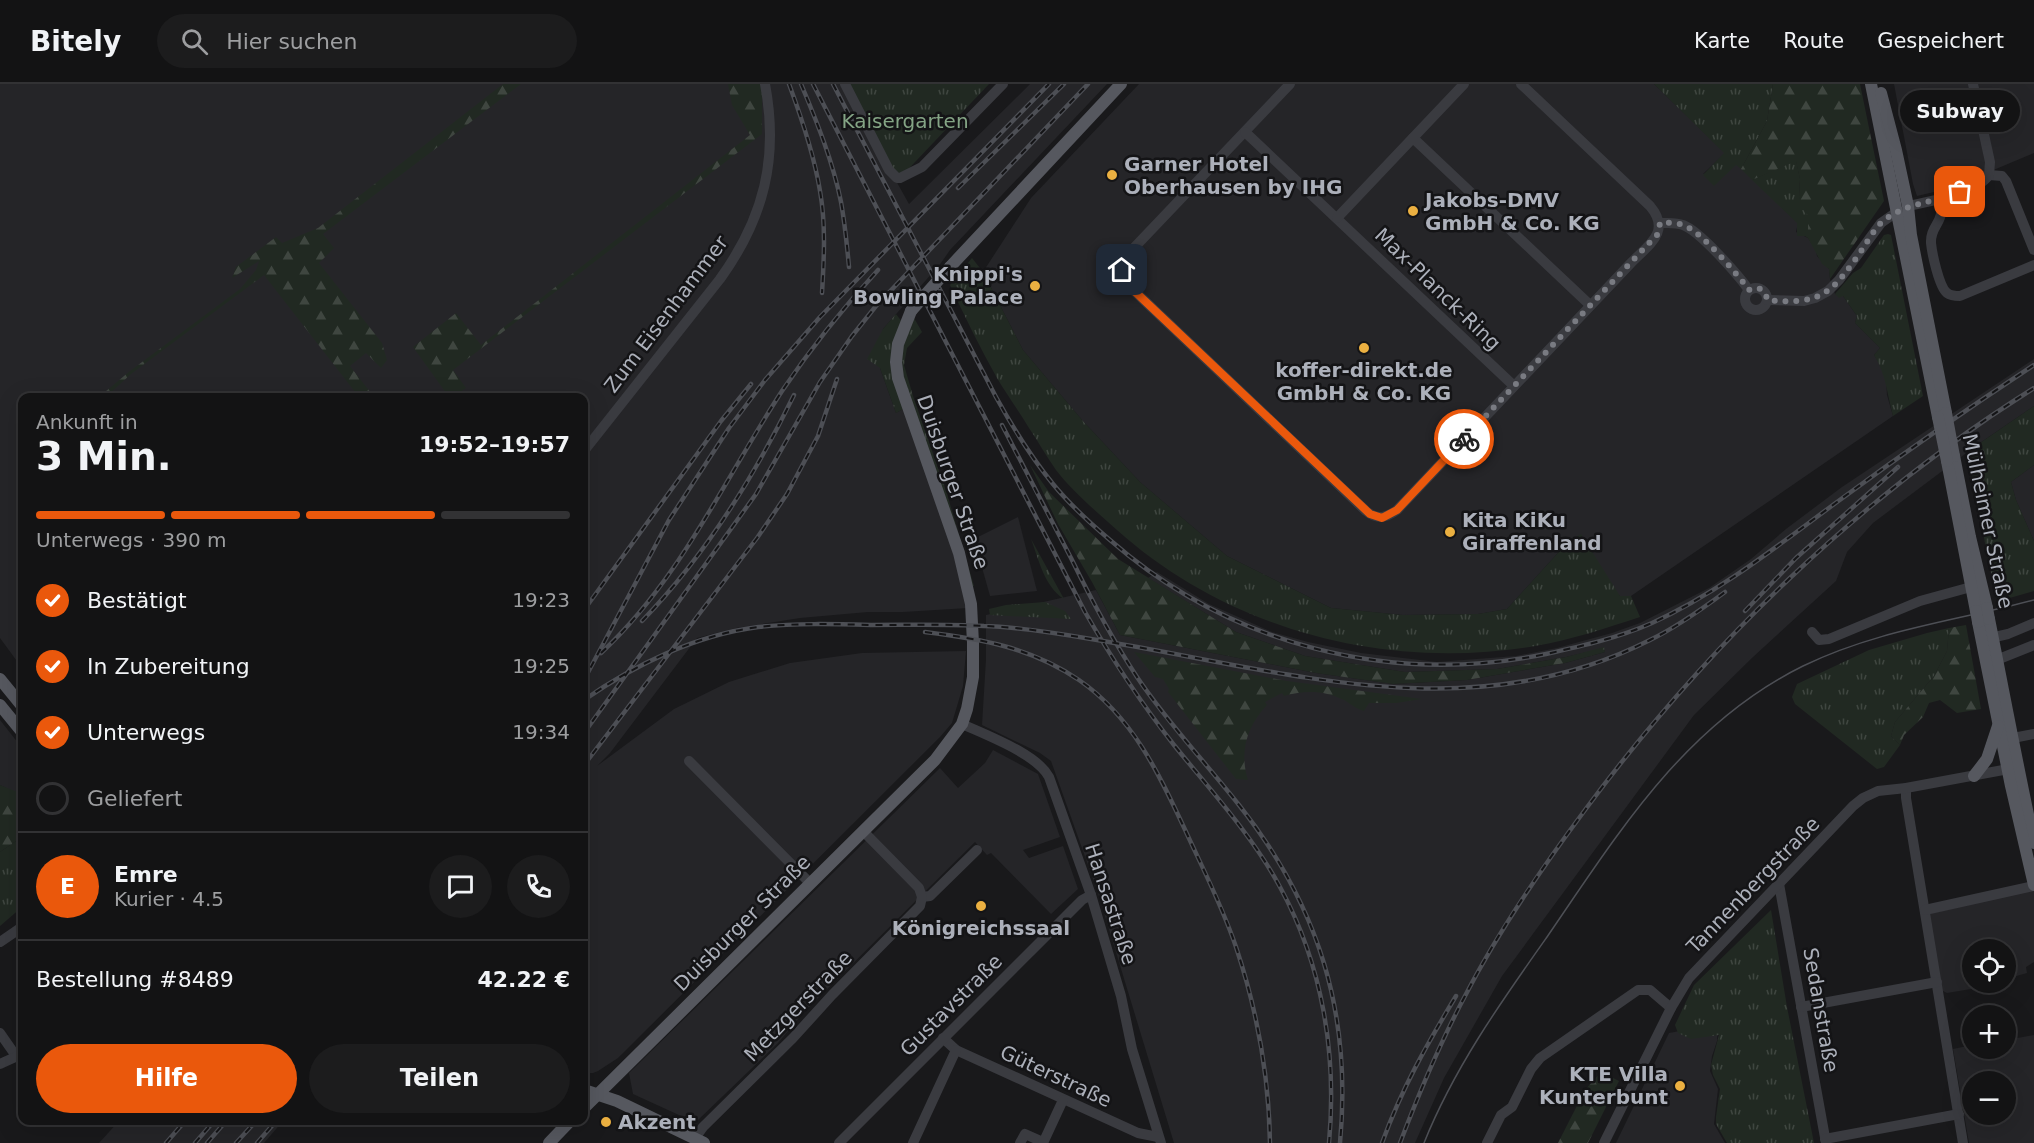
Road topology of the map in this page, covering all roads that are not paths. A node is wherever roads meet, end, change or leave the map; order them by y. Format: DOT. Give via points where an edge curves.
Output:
graph roads {
  1 [pos="765,84"];
  2 [pos="845,84"];
  3 [pos="1003,84"];
  4 [pos="1121,84"];
  5 [pos="1290,84"];
  6 [pos="1464,84"];
  7 [pos="1521,84"];
  8 [pos="1871,84"];
  9 [pos="1880,84"];
  10 [pos="1973,84"];
  11 [pos="1245,132"];
  12 [pos="1413,138"];
  13 [pos="1989,175"];
  14 [pos="1940,199"];
  15 [pos="1903,208"];
  16 [pos="1337,218"];
  17 [pos="1660,223"];
  18 [pos="2034,250"];
  19 [pos="2034,265"];
  20 [pos="1749,290"];
  21 [pos="1767,300"];
  22 [pos="1590,305"];
  23 [pos="1514,386"];
  24 [pos="588,446"];
  25 [pos="1951,459"];
  26 [pos="1971,587"];
  27 [pos="1983,615"];
  28 [pos="2034,623"];
  29 [pos="1812,632"];
  30 [pos="1987,639"];
  31 [pos="2034,645"];
  32 [pos="1992,662"];
  33 [pos="0,679"];
  34 [pos="18,701"];
  35 [pos="0,705"];
  36 [pos="962,724"];
  37 [pos="1998,725"];
  38 [pos="18,727"];
  39 [pos="2034,734"];
  40 [pos="2013,738"];
  41 [pos="689,761"];
  42 [pos="2012,768"];
  43 [pos="1974,776"];
  44 [pos="1906,788"];
  45 [pos="863,831"];
  46 [pos="2034,843"];
  47 [pos="977,850"];
  48 [pos="810,883"];
  49 [pos="1779,884"];
  50 [pos="2034,886"];
  51 [pos="1091,895"];
  52 [pos="922,897"];
  53 [pos="1925,910"];
  54 [pos="18,930"];
  55 [pos="0,942"];
  56 [pos="1937,982"];
  57 [pos="1801,1006"];
  58 [pos="1671,1008"];
  59 [pos="0,1033"];
  60 [pos="943,1038"];
  61 [pos="956,1050"];
  62 [pos="18,1054"];
  63 [pos="18,1055"];
  64 [pos="0,1064"];
  65 [pos="588,1092"];
  66 [pos="597,1095"];
  67 [pos="1063,1100"];
  68 [pos="588,1104"];
  69 [pos="1959,1114"];
  70 [pos="559,1125"];
  71 [pos="567,1125"];
  72 [pos="700,1140"];
  73 [pos="1160,1140"];
  74 [pos="551,1141"];
  75 [pos="1825,1141"];
  76 [pos="1043,1142"];
  77 [pos="839,1143"];
  78 [pos="913,1143"];
  79 [pos="1020,1143"];
  80 [pos="1487,1143"];
  81 [pos="1604,1143"];
  82 [pos="1963,1143"];
  1 -- 24 [label="street, Zum Eisenhammer" via="770,117 769,162 760,204 748,233 720,279"];
  2 -- 3 [label="street" via="889,170 900,178 922,167"];
  4 -- 36 [label="main road, Duisburger Straße, bridge" via="911,312 898,344 898,378 950,525 971,604 973,677"];
  5 -- 11 [label="street"];
  6 -- 12 [label="street"];
  7 -- 17 [label="street" via="1650,206"];
  8 -- 15 [label="main road, Mülheimer Straße"];
  9 -- 15 [label="main road, Mülheimer Straße"];
  10 -- 13 [label="street" via="1990,162"];
  11 -- 16 [label="street, Max-Planck-Ring"];
  11 -- 23 [label="street" via="1131,251 1122,275 1128,285 1366,511 1382,518 1397,510"];
  12 -- 16 [label="street"];
  12 -- 22 [label="street"];
  13 -- 14 [label="street" via="1975,186"];
  13 -- 18 [label="street" via="2002,176 2006,181"];
  14 -- 15 [label="street"];
  14 -- 19 [label="street" via="1942,215 1931,243 1939,280 1947,294 1960,296"];
  15 -- 21 [label="street" via="1881,223 1828,291 1804,301"];
  15 -- 25 [label="main road, Mülheimer Straße, bridge"];
  16 -- 23 [label="street, Max-Planck-Ring"];
  17 -- 20 [label="street" via="1692,229"];
  17 -- 22 [label="street" via="1658,234"];
  20 -- 21 [label="street" via="1761,289"];
  20 -- 21 [label="street" via="1745,300 1751,309 1761,308"];
  22 -- 23 [label="street"];
  25 -- 26 [label="main road, Mülheimer Straße"];
  25 -- 27 [label="main road, Mülheimer Straße"];
  26 -- 27 [label="main road, Mülheimer Straße"];
  26 -- 29 [label="street, Mülheimer Straße" via="1920,601 1829,639 1820,640"];
  27 -- 30 [label="main road, Mülheimer Straße"];
  28 -- 30 [label="street"];
  30 -- 32 [label="main road, Mülheimer Straße"];
  31 -- 32 [label="street"];
  32 -- 37 [label="main road, Mülheimer Straße"];
  32 -- 40 [label="main road, Mülheimer Straße"];
  33 -- 34 [label="main road"];
  35 -- 38 [label="main road"];
  36 -- 45 [label="main road, Duisburger Straße" via="939,755"];
  36 -- 51 [label="street, Hansastraße" via="1045,769"];
  37 -- 40 [label="main road"];
  37 -- 42 [label="main road, Mülheimer Straße"];
  37 -- 43 [label="main road" via="1987,759"];
  39 -- 40 [label="street"];
  40 -- 42 [label="main road, Mülheimer Straße"];
  41 -- 48 [label="street"];
  42 -- 43 [label="street, Tannenbergstraße"];
  42 -- 46 [label="main road, Mülheimer Straße"];
  42 -- 50 [label="main road, Mülheimer Straße"];
  43 -- 44 [label="street, Tannenbergstraße"];
  44 -- 49 [label="street, Tannenbergstraße" via="1878,791 1863,798"];
  44 -- 53 [label="street"];
  45 -- 48 [label="main road, Duisburger Straße"];
  45 -- 52 [label="street" via="916,885"];
  47 -- 52 [label="street, Metzgerstraße" via="930,896"];
  48 -- 66 [label="main road, Duisburger Straße"];
  49 -- 57 [label="street, Sedanstraße"];
  49 -- 58 [label="street, Tannenbergstraße" via="1689,978"];
  50 -- 53 [label="street"];
  51 -- 60 [label="street, Gustavstraße"];
  51 -- 73 [label="street, Hansastraße"];
  52 -- 72 [label="street, Metzgerstraße" via="918,910 704,1127"];
  53 -- 56 [label="street"];
  54 -- 55 [label="street"];
  56 -- 57 [label="street"];
  56 -- 69 [label="street"];
  57 -- 75 [label="street, Sedanstraße"];
  58 -- 80 [label="street" via="1650,990 1640,989 1540,1058"];
  58 -- 81 [label="street, Tannenbergstraße"];
  59 -- 62 [label="street"];
  60 -- 61 [label="street, Güterstraße"];
  60 -- 77 [label="street, Gustavstraße"];
  61 -- 67 [label="street, Güterstraße"];
  61 -- 78 [label="street"];
  63 -- 64 [label="street"];
  65 -- 66 [label="main road"];
  66 -- 68 [label="main road, Duisburger Straße"];
  66 -- 72 [label="main road"];
  67 -- 73 [label="street, Güterstraße"];
  67 -- 76 [label="street"];
  69 -- 75 [label="street"];
  69 -- 82 [label="street"];
  70 -- 74 [label="main road"];
  71 -- 74 [label="main road"];
  76 -- 79 [label="street" via="1025,1134"];
}
